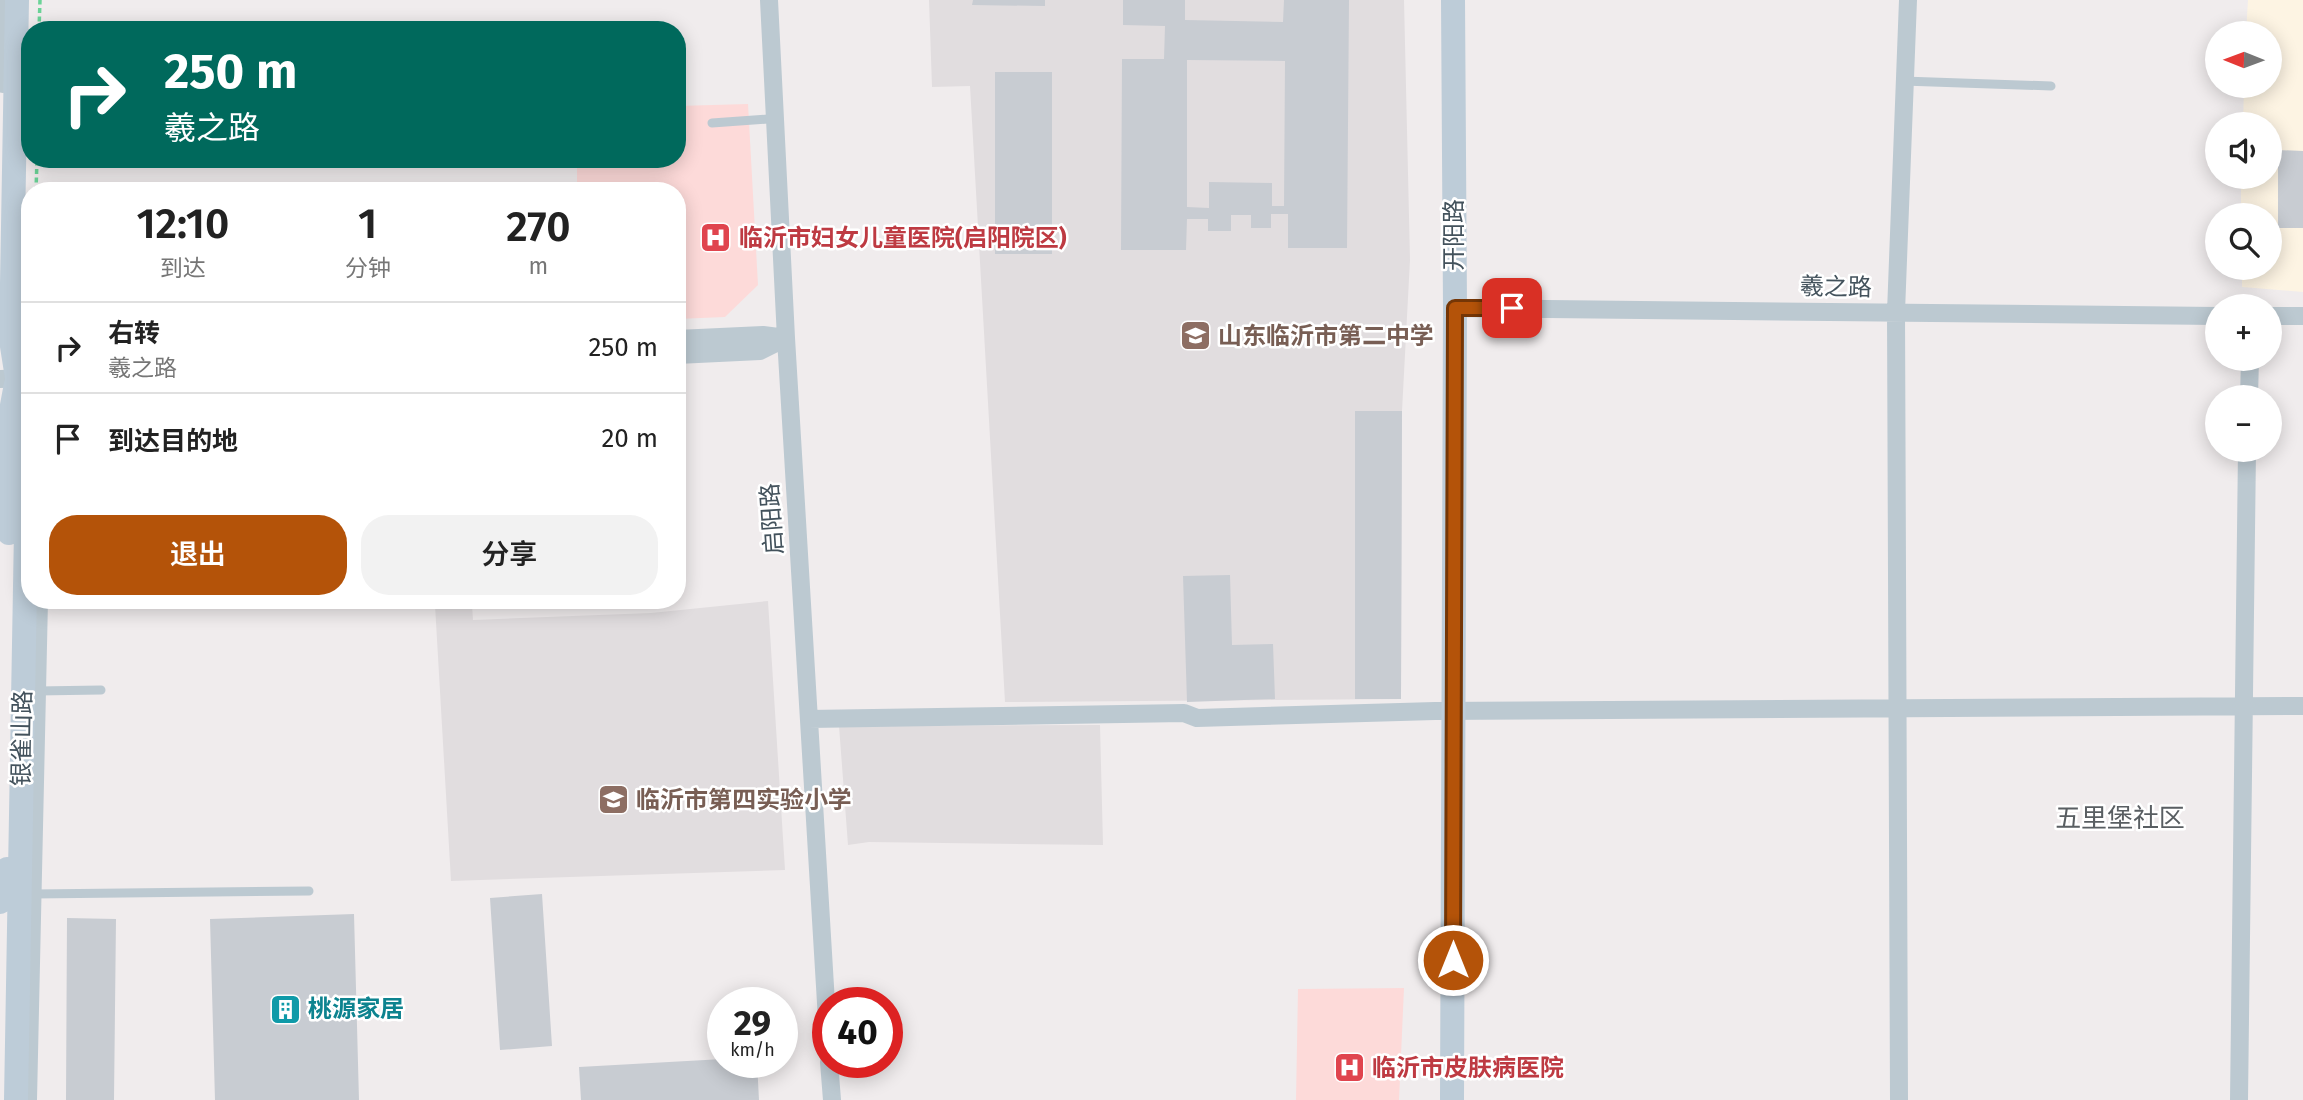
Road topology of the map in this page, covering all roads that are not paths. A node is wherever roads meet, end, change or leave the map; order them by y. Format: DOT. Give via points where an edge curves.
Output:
graph roads {
  1 [pos="4,0"];
  2 [pos="30,0"];
  3 [pos="768,0"];
  4 [pos="1453,0"];
  5 [pos="1908,0"];
  6 [pos="29,21"];
  7 [pos="30,21"];
  8 [pos="1903,81"];
  9 [pos="2051,86"];
  10 [pos="771,112"];
  11 [pos="712,123"];
  12 [pos="21,154"];
  13 [pos="1455,308"];
  14 [pos="1896,313"];
  15 [pos="2205,316"];
  16 [pos="2282,316"];
  17 [pos="2303,316"];
  18 [pos="786,338"];
  19 [pos="686,339"];
  20 [pos="686,355"];
  21 [pos="21,361"];
  22 [pos="19,383"];
  23 [pos="0,412"];
  24 [pos="2247,462"];
  25 [pos="29,609"];
  26 [pos="38,609"];
  27 [pos="102,690"];
  28 [pos="30,691"];
  29 [pos="2243,706"];
  30 [pos="2303,706"];
  31 [pos="1898,709"];
  32 [pos="1454,711"];
  33 [pos="809,719"];
  34 [pos="13,863"];
  35 [pos="309,891"];
  36 [pos="34,900"];
  37 [pos="0,902"];
  38 [pos="825,987"];
  39 [pos="830,1078"];
  40 [pos="2,1100"];
  41 [pos="16,1100"];
  42 [pos="28,1100"];
  43 [pos="832,1100"];
  44 [pos="1452,1100"];
  45 [pos="1899,1100"];
  46 [pos="2239,1100"];
  1 -- 22 [label="street" via="0,322 1,340"];
  2 -- 6 [label="main road, 银雀山路"];
  2 -- 7 [label="main road"];
  3 -- 10 [label="street, 启阳路"];
  4 -- 13 [label="main road, 开阳路"];
  5 -- 8 [label="street"];
  8 -- 9 [label="lane"];
  8 -- 14 [label="street"];
  10 -- 11 [label="lane"];
  10 -- 18 [label="street, 启阳路"];
  12 -- 22 [label="main road, 银雀山路" via="11,326"];
  13 -- 14 [label="street, 羲之路"];
  13 -- 32 [label="main road, 开阳路"];
  14 -- 15 [label="street, 羲之路"];
  14 -- 31 [label="street"];
  16 -- 17 [label="street"];
  18 -- 19 [label="street"];
  18 -- 20 [label="street" via="760,351"];
  18 -- 33 [label="street, 启阳路"];
  21 -- 22 [label="main road, 银雀山路"];
  22 -- 23 [label="street"];
  22 -- 34 [label="main road, 银雀山路" via="10,416"];
  24 -- 29 [label="street"];
  25 -- 28 [label="main road, 银雀山路"];
  26 -- 28 [label="street"];
  27 -- 28 [label="lane"];
  28 -- 34 [label="main road, 银雀山路"];
  28 -- 36 [label="street"];
  29 -- 30 [label="street"];
  29 -- 31 [label="street"];
  29 -- 46 [label="street"];
  31 -- 32 [label="street"];
  31 -- 45 [label="street"];
  32 -- 33 [label="street" via="1197,718 1184,713"];
  32 -- 44 [label="main road, 开阳路"];
  33 -- 38 [label="street, 启阳路"];
  34 -- 36 [label="main road"];
  34 -- 37 [label="main road"];
  34 -- 40 [label="main road, 银雀山路"];
  34 -- 41 [label="main road, 银雀山路"];
  35 -- 36 [label="lane"];
  36 -- 42 [label="street"];
  39 -- 43 [label="street"];
}
